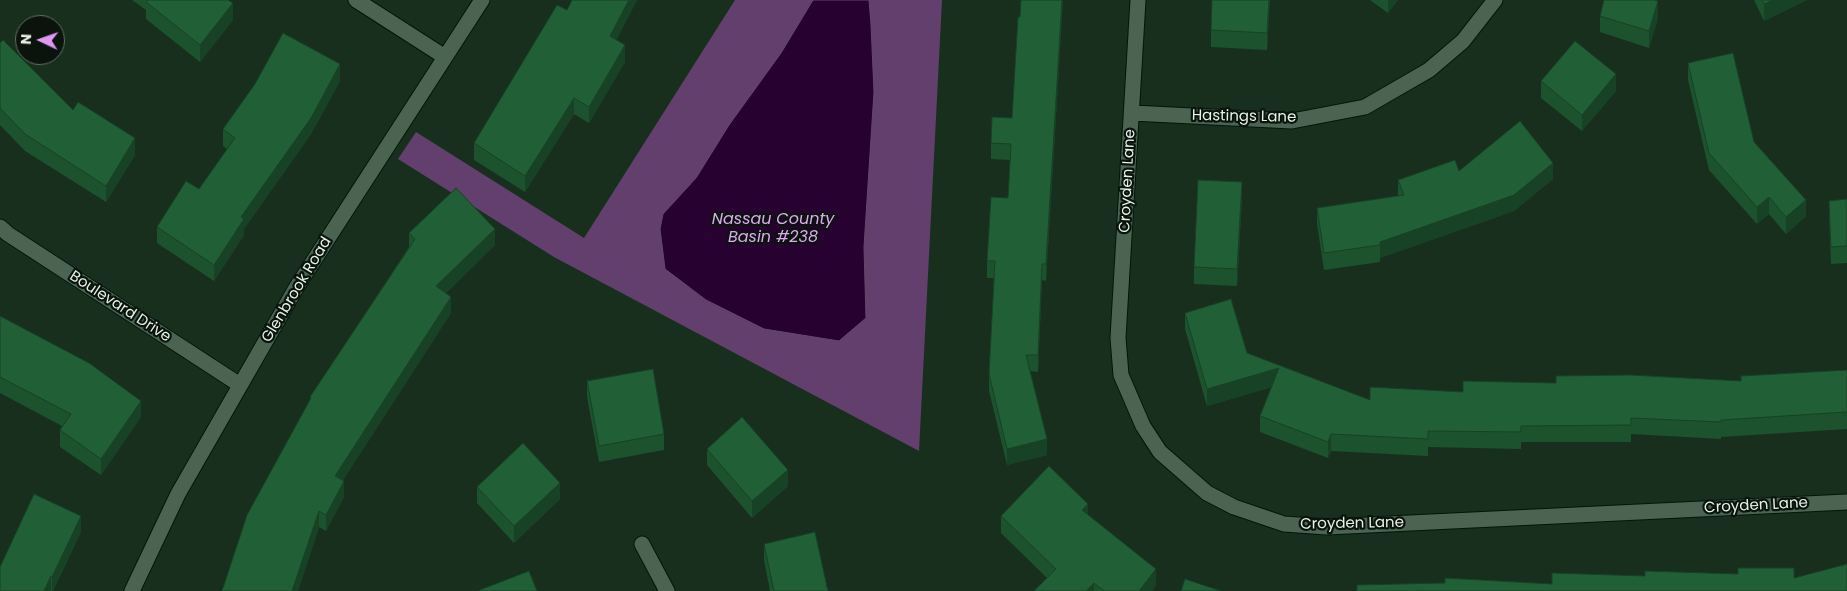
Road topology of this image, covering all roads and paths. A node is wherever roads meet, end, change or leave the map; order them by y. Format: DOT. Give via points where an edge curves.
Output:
graph roads {
  1 [pos="356,0"];
  2 [pos="482,0"];
  3 [pos="1138,0"];
  4 [pos="1495,0"];
  5 [pos="445,57"];
  6 [pos="1132,113"];
  7 [pos="0,227"];
  8 [pos="240,385"];
  9 [pos="1847,502"];
  10 [pos="642,544"];
  11 [pos="132,591"];
  12 [pos="667,591"];
  1 -- 5 [label="street"];
  2 -- 5 [label="street, Glenbrook Road"];
  3 -- 6 [label="street, Croyden Lane"];
  4 -- 6 [label="street, Hastings Lane" via="1463,41 1429,70 1365,107 1292,121"];
  5 -- 8 [label="street, Glenbrook Road" via="296,288"];
  6 -- 9 [label="street, Croyden Lane" via="1118,338 1121,375 1143,426 1160,452 1207,493 1234,507 1284,524 1327,527"];
  7 -- 8 [label="street, Boulevard Drive"];
  8 -- 11 [label="street, Glenbrook Road" via="178,494"];
  10 -- 12 [label="street"];
}
